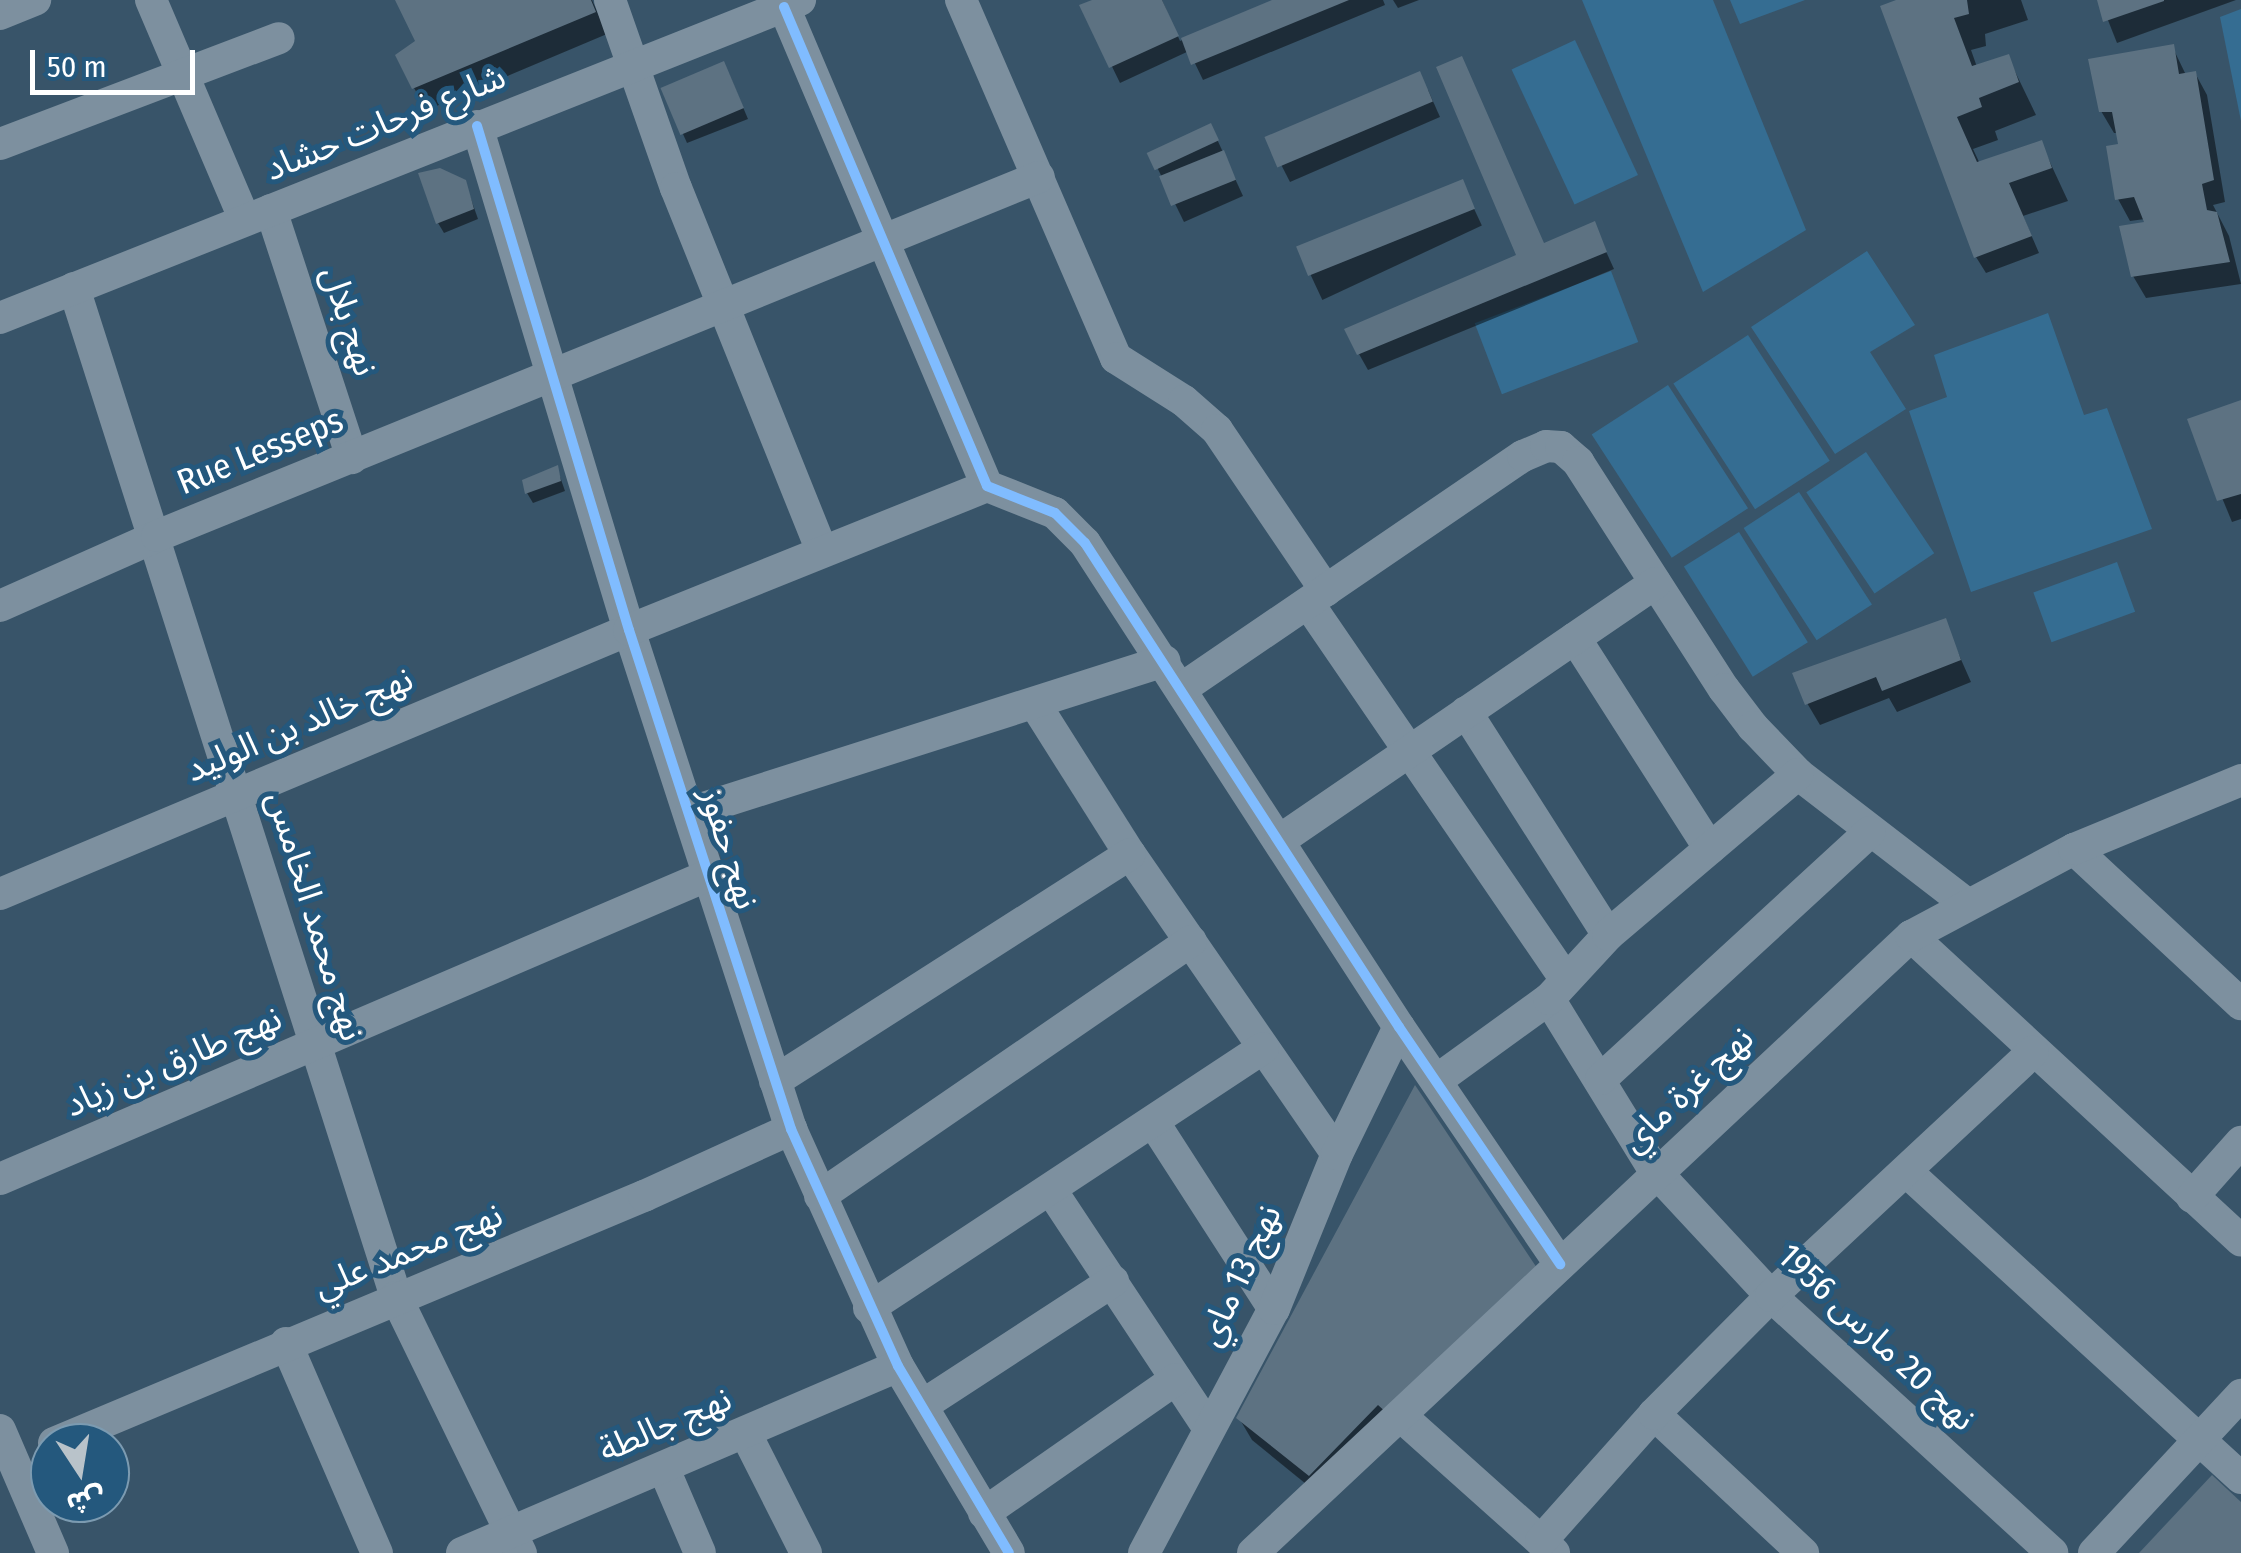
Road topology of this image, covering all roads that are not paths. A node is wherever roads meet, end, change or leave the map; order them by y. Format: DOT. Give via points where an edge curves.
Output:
graph roads {
  1 [pos="35,0"];
  2 [pos="151,0"];
  3 [pos="610,0"];
  4 [pos="961,0"];
  5 [pos="792,3"];
  6 [pos="0,14"];
  7 [pos="279,38"];
  8 [pos="636,68"];
  9 [pos="183,74"];
  10 [pos="477,126"];
  11 [pos="0,144"];
  12 [pos="1039,177"];
  13 [pos="258,215"];
  14 [pos="880,241"];
  15 [pos="74,288"];
  16 [pos="723,306"];
  17 [pos="2,312"];
  18 [pos="552,378"];
  19 [pos="352,458"];
  20 [pos="988,486"];
  21 [pos="157,536"];
  22 [pos="822,552"];
  23 [pos="1656,583"];
  24 [pos="1317,597"];
  25 [pos="0,606"];
  26 [pos="629,630"];
  27 [pos="1574,638"];
  28 [pos="1173,675"];
  29 [pos="1035,704"];
  30 [pos="1466,712"];
  31 [pos="1409,748"];
  32 [pos="1798,774"];
  33 [pos="2241,780"];
  34 [pos="237,793"];
  35 [pos="691,812"];
  36 [pos="1870,832"];
  37 [pos="1280,840"];
  38 [pos="2074,848"];
  39 [pos="1710,849"];
  40 [pos="1130,854"];
  41 [pos="709,874"];
  42 [pos="0,894"];
  43 [pos="1967,904"];
  44 [pos="1608,935"];
  45 [pos="1911,936"];
  46 [pos="1191,941"];
  47 [pos="1557,988"];
  48 [pos="2241,1004"];
  49 [pos="1398,1027"];
  50 [pos="314,1045"];
  51 [pos="1263,1048"];
  52 [pos="2033,1052"];
  53 [pos="1600,1079"];
  54 [pos="1437,1080"];
  55 [pos="775,1082"];
  56 [pos="1154,1123"];
  57 [pos="792,1129"];
  58 [pos="2241,1142"];
  59 [pos="1336,1154"];
  60 [pos="1655,1172"];
  61 [pos="1906,1172"];
  62 [pos="0,1179"];
  63 [pos="1051,1190"];
  64 [pos="820,1196"];
  65 [pos="2192,1196"];
  66 [pos="2241,1242"];
  67 [pos="1560,1264"];
  68 [pos="1113,1281"];
  69 [pos="1770,1296"];
  70 [pos="396,1297"];
  71 [pos="869,1308"];
  72 [pos="1274,1309"];
  73 [pos="286,1343"];
  74 [pos="898,1366"];
  75 [pos="1176,1379"];
  76 [pos="2241,1395"];
  77 [pos="923,1405"];
  78 [pos="1654,1414"];
  79 [pos="1402,1417"];
  80 [pos="101,1423"];
  81 [pos="1208,1427"];
  82 [pos="0,1430"];
  83 [pos="746,1434"];
  84 [pos="2200,1439"];
  85 [pos="30,1453"];
  86 [pos="5,1464"];
  87 [pos="664,1469"];
  88 [pos="2241,1478"];
  89 [pos="984,1513"];
  90 [pos="515,1543"];
  91 [pos="1548,1547"];
  92 [pos="1256,1552"];
  93 [pos="54,1553"];
  94 [pos="377,1553"];
  95 [pos="462,1553"];
  96 [pos="700,1553"];
  97 [pos="806,1553"];
  98 [pos="1009,1553"];
  99 [pos="1144,1553"];
  100 [pos="1804,1553"];
  101 [pos="2052,1553"];
  102 [pos="2094,1553"];
  1 -- 6 [label="street"];
  2 -- 9 [label="street, نهج بلال"];
  3 -- 8 [label="street"];
  4 -- 12 [label="street, نهج 20 مارس 1956"];
  5 -- 8 [label="street, شارع فرحات حشاد"];
  5 -- 14 [label="street"];
  7 -- 9 [label="street"];
  8 -- 10 [label="street, شارع فرحات حشاد"];
  8 -- 16 [label="street"];
  9 -- 11 [label="street"];
  9 -- 13 [label="street, نهج بلال"];
  10 -- 13 [label="street, شارع فرحات حشاد"];
  10 -- 18 [label="street, نهج حفوز"];
  12 -- 14 [label="street, Rue Lesseps"];
  12 -- 24 [label="street, نهج 20 مارس 1956" via="1116,358 1217,430"];
  13 -- 15 [label="street, شارع فرحات حشاد"];
  13 -- 19 [label="street, نهج بلال"];
  14 -- 16 [label="street, Rue Lesseps"];
  14 -- 20 [label="street"];
  15 -- 17 [label="street, شارع فرحات حشاد"];
  15 -- 21 [label="street, نهج محمد الخامس"];
  16 -- 18 [label="street, Rue Lesseps"];
  16 -- 22 [label="street"];
  18 -- 19 [label="street, Rue Lesseps"];
  18 -- 26 [label="street, نهج حفوز"];
  19 -- 21 [label="street, Rue Lesseps"];
  20 -- 22 [label="street, نهج خالد بن الوليد"];
  20 -- 28 [label="street" via="1032,500 1069,525"];
  21 -- 25 [label="street, Rue Lesseps"];
  21 -- 34 [label="street, نهج محمد الخامس"];
  22 -- 26 [label="street, نهج خالد بن الوليد"];
  23 -- 24 [label="street" via="1578,462 1561,447 1546,446"];
  23 -- 27 [label="street"];
  23 -- 32 [label="street" via="1724,689"];
  24 -- 28 [label="street"];
  24 -- 31 [label="street, نهج 20 مارس 1956"];
  26 -- 34 [label="street, نهج خالد بن الوليد"];
  26 -- 35 [label="street, نهج حفوز"];
  27 -- 30 [label="street"];
  27 -- 39 [label="street"];
  28 -- 29 [label="street"];
  28 -- 37 [label="street"];
  29 -- 35 [label="street"];
  29 -- 40 [label="street"];
  30 -- 31 [label="street"];
  30 -- 44 [label="street"];
  31 -- 37 [label="street"];
  31 -- 47 [label="street, نهج 20 مارس 1956"];
  32 -- 36 [label="street"];
  32 -- 39 [label="street"];
  33 -- 38 [label="street, نهج غرة ماي"];
  34 -- 42 [label="street, نهج خالد بن الوليد"];
  34 -- 50 [label="street, نهج محمد الخامس"];
  35 -- 41 [label="street, نهج حفوز"];
  36 -- 43 [label="street"];
  36 -- 53 [label="street"];
  37 -- 49 [label="street"];
  38 -- 43 [label="street, نهج غرة ماي"];
  38 -- 48 [label="street"];
  39 -- 44 [label="street"];
  40 -- 46 [label="street"];
  40 -- 55 [label="street"];
  41 -- 50 [label="street, نهج طارق بن زياد"];
  41 -- 55 [label="street, نهج حفوز"];
  43 -- 45 [label="street, نهج غرة ماي"];
  44 -- 47 [label="street"];
  45 -- 52 [label="street"];
  45 -- 60 [label="street, نهج غرة ماي"];
  46 -- 51 [label="street"];
  46 -- 64 [label="street"];
  47 -- 53 [label="street, نهج 20 مارس 1956"];
  47 -- 54 [label="street"];
  49 -- 54 [label="street"];
  49 -- 59 [label="street, نهج 13 ماي"];
  50 -- 62 [label="street, نهج طارق بن زياد"];
  50 -- 70 [label="street, نهج محمد الخامس"];
  51 -- 56 [label="street"];
  51 -- 59 [label="street"];
  52 -- 61 [label="street"];
  52 -- 65 [label="street"];
  53 -- 60 [label="street, نهج 20 مارس 1956"];
  54 -- 67 [label="street"];
  55 -- 57 [label="street, نهج حفوز"];
  56 -- 63 [label="street"];
  56 -- 72 [label="street"];
  57 -- 64 [label="street, نهج حفوز"];
  57 -- 70 [label="street, نهج محمد علي"];
  58 -- 65 [label="street"];
  59 -- 72 [label="street, نهج 13 ماي"];
  60 -- 67 [label="street, نهج غرة ماي"];
  60 -- 69 [label="street, نهج 20 مارس 1956"];
  61 -- 69 [label="street"];
  61 -- 84 [label="street"];
  63 -- 68 [label="street"];
  63 -- 71 [label="street"];
  64 -- 71 [label="street, نهج حفوز"];
  65 -- 66 [label="street"];
  67 -- 79 [label="street, نهج غرة ماي"];
  68 -- 75 [label="street"];
  68 -- 77 [label="street"];
  69 -- 78 [label="street"];
  69 -- 101 [label="street, نهج 20 مارس 1956"];
  70 -- 73 [label="street, نهج محمد علي"];
  70 -- 90 [label="street, نهج محمد الخامس"];
  71 -- 74 [label="street, نهج حفوز"];
  72 -- 81 [label="street, نهج 13 ماي"];
  73 -- 80 [label="street, نهج محمد علي"];
  73 -- 94 [label="street"];
  74 -- 77 [label="street, نهج حفوز"];
  74 -- 83 [label="street, نهج جالطة"];
  75 -- 81 [label="street"];
  75 -- 89 [label="street"];
  76 -- 84 [label="street"];
  77 -- 89 [label="street, نهج حفوز"];
  78 -- 91 [label="street"];
  78 -- 100 [label="street"];
  79 -- 91 [label="street"];
  79 -- 92 [label="street, نهج غرة ماي"];
  81 -- 99 [label="street, نهج 13 ماي"];
  82 -- 86 [label="street"];
  83 -- 87 [label="street, نهج جالطة"];
  83 -- 97 [label="street"];
  84 -- 88 [label="street"];
  84 -- 102 [label="street"];
  85 -- 86 [label="street, نهج محمد علي"];
  86 -- 93 [label="street"];
  87 -- 90 [label="street, نهج جالطة"];
  87 -- 96 [label="street"];
  89 -- 98 [label="street, نهج حفوز"];
  90 -- 95 [label="street, نهج جالطة"];
}
